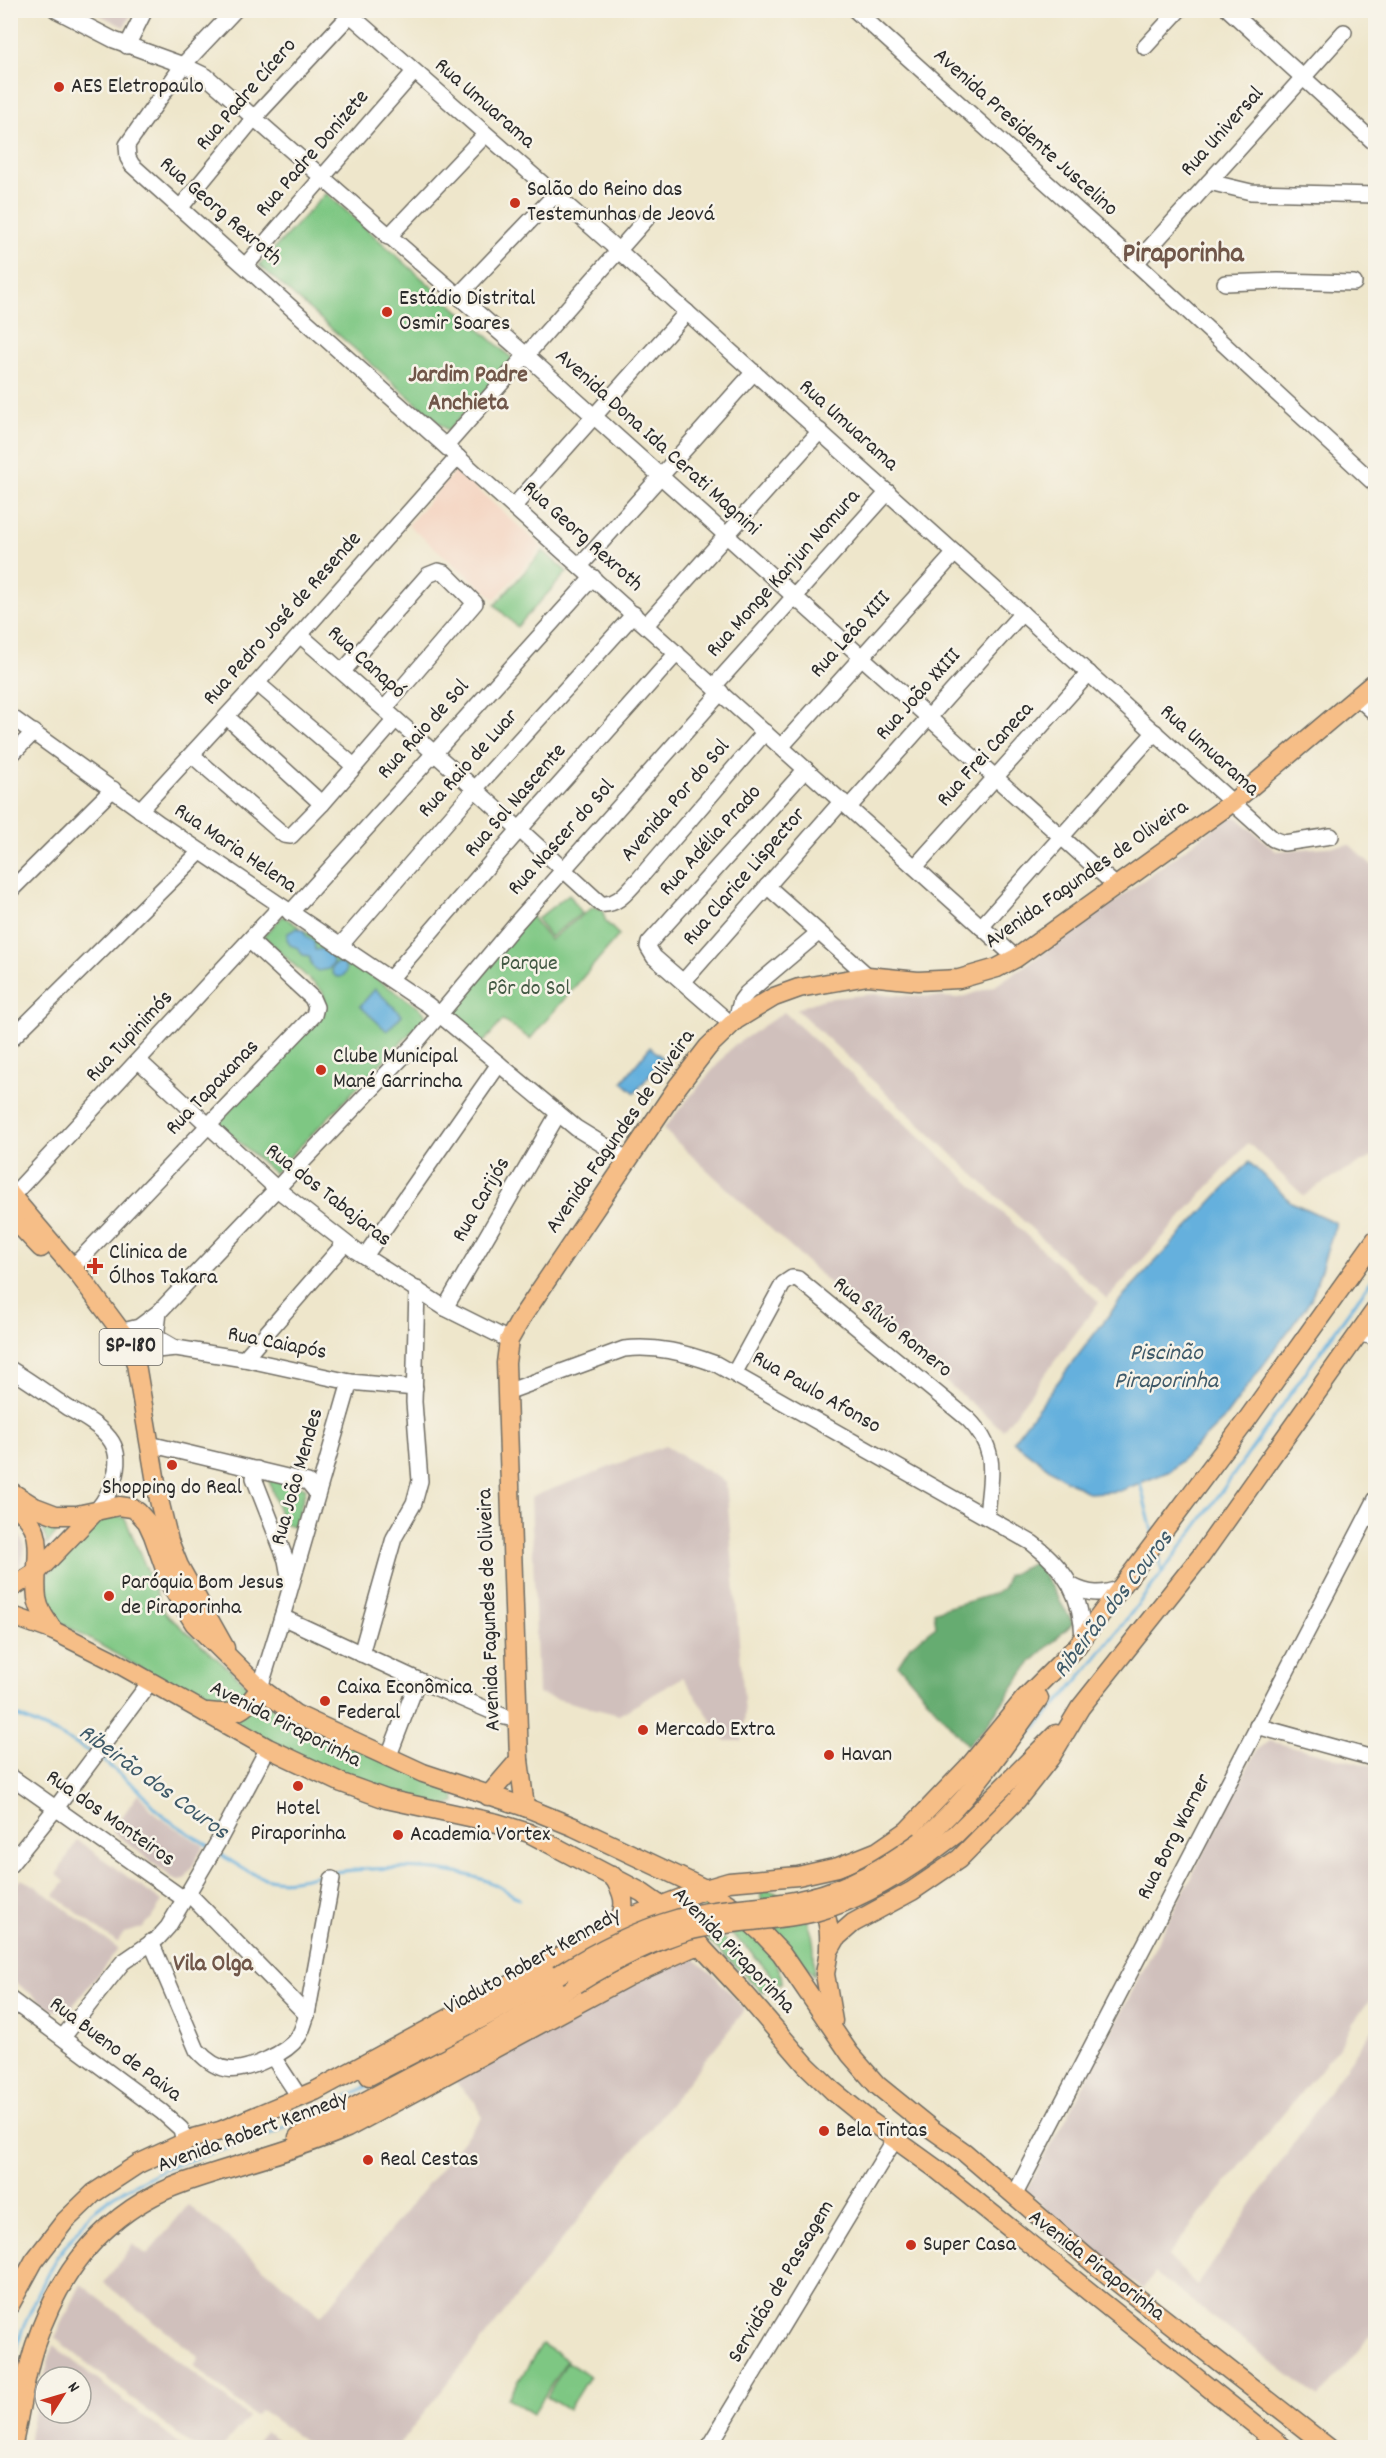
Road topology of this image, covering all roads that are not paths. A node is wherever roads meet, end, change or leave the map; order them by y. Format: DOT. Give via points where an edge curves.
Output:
graph roads {
  1 [pos="56,10"];
  2 [pos="145,10"];
  3 [pos="235,10"];
  4 [pos="1179,10"];
  5 [pos="1229,10"];
  6 [pos="858,11"];
  7 [pos="348,13"];
  8 [pos="1344,32"];
  9 [pos="127,46"];
  10 [pos="1145,46"];
  11 [pos="183,65"];
  12 [pos="414,72"];
  13 [pos="1302,78"];
  14 [pos="254,118"];
  15 [pos="485,135"];
  16 [pos="1376,144"];
  17 [pos="323,177"];
  18 [pos="1209,182"];
  19 [pos="555,195"];
  20 [pos="1376,195"];
  21 [pos="180,208"];
  22 [pos="648,218"];
  23 [pos="388,237"];
  24 [pos="620,252"];
  25 [pos="1136,263"];
  26 [pos="246,265"];
  27 [pos="1226,283"];
  28 [pos="1354,283"];
  29 [pos="458,296"];
  30 [pos="687,312"];
  31 [pos="527,356"];
  32 [pos="754,372"];
  33 [pos="594,417"];
  34 [pos="820,431"];
  35 [pos="446,446"];
  36 [pos="458,457"];
  37 [pos="660,477"];
  38 [pos="1376,485"];
  39 [pos="888,492"];
  40 [pos="514,506"];
  41 [pos="727,536"];
  42 [pos="955,553"];
  43 [pos="580,566"];
  44 [pos="593,578"];
  45 [pos="794,597"];
  46 [pos="1023,613"];
  47 [pos="634,614"];
  48 [pos="646,626"];
  49 [pos="300,635"];
  50 [pos="677,653"];
  51 [pos="861,657"];
  52 [pos="343,670"];
  53 [pos="1089,673"];
  54 [pos="1376,681"];
  55 [pos="257,683"];
  56 [pos="718,690"];
  57 [pos="1357,697"];
  58 [pos="390,714"];
  59 [pos="1376,714"];
  60 [pos="10,716"];
  61 [pos="226,717"];
  62 [pos="929,718"];
  63 [pos="34,732"];
  64 [pos="765,732"];
  65 [pos="1155,732"];
  66 [pos="781,747"];
  67 [pos="433,753"];
  68 [pos="192,755"];
  69 [pos="10,756"];
  70 [pos="354,766"];
  71 [pos="806,769"];
  72 [pos="996,778"];
  73 [pos="113,789"];
  74 [pos="476,789"];
  75 [pos="1233,802"];
  76 [pos="321,804"];
  77 [pos="845,804"];
  78 [pos="140,810"];
  79 [pos="519,830"];
  80 [pos="1062,837"];
  81 [pos="1331,837"];
  82 [pos="200,852"];
  83 [pos="915,867"];
  84 [pos="563,870"];
  85 [pos="767,886"];
  86 [pos="1116,886"];
  87 [pos="10,891"];
  88 [pos="620,899"];
  89 [pos="285,910"];
  90 [pos="981,927"];
  91 [pos="818,933"];
  92 [pos="250,941"];
  93 [pos="340,946"];
  94 [pos="1016,958"];
  95 [pos="868,976"];
  96 [pos="390,979"];
  97 [pos="683,982"];
  98 [pos="438,1014"];
  99 [pos="734,1022"];
  100 [pos="10,1040"];
  101 [pos="139,1061"];
  102 [pos="499,1064"];
  103 [pos="558,1114"];
  104 [pos="208,1125"];
  105 [pos="628,1160"];
  106 [pos="277,1189"];
  107 [pos="11,1195"];
  108 [pos="10,1221"];
  109 [pos="1376,1239"];
  110 [pos="345,1243"];
  111 [pos="365,1256"];
  112 [pos="73,1267"];
  113 [pos="417,1290"];
  114 [pos="445,1308"];
  115 [pos="159,1312"];
  116 [pos="1374,1314"];
  117 [pos="123,1331"];
  118 [pos="1367,1335"];
  119 [pos="509,1340"];
  120 [pos="176,1348"];
  121 [pos="244,1359"];
  122 [pos="136,1364"];
  123 [pos="10,1369"];
  124 [pos="735,1372"];
  125 [pos="350,1382"];
  126 [pos="415,1388"];
  127 [pos="507,1392"];
  128 [pos="149,1444"];
  129 [pos="257,1468"];
  130 [pos="316,1483"];
  131 [pos="10,1491"];
  132 [pos="1376,1499"];
  133 [pos="10,1502"];
  134 [pos="97,1510"];
  135 [pos="987,1516"];
  136 [pos="304,1540"];
  137 [pos="280,1543"];
  138 [pos="38,1571"];
  139 [pos="290,1586"];
  140 [pos="1072,1586"];
  141 [pos="1120,1588"];
  142 [pos="10,1589"];
  143 [pos="10,1615"];
  144 [pos="282,1617"];
  145 [pos="54,1631"];
  146 [pos="1083,1639"];
  147 [pos="361,1654"];
  148 [pos="1070,1655"];
  149 [pos="231,1660"];
  150 [pos="418,1680"];
  151 [pos="150,1682"];
  152 [pos="260,1688"];
  153 [pos="1080,1708"];
  154 [pos="204,1712"];
  155 [pos="518,1720"];
  156 [pos="1257,1726"];
  157 [pos="268,1748"];
  158 [pos="388,1758"];
  159 [pos="519,1760"];
  160 [pos="1376,1760"];
  161 [pos="10,1776"];
  162 [pos="488,1796"];
  163 [pos="525,1807"];
  164 [pos="56,1809"];
  165 [pos="10,1865"];
  166 [pos="838,1867"];
  167 [pos="612,1875"];
  168 [pos="782,1877"];
  169 [pos="332,1879"];
  170 [pos="705,1888"];
  171 [pos="186,1896"];
  172 [pos="661,1906"];
  173 [pos="865,1916"];
  174 [pos="610,1926"];
  175 [pos="151,1942"];
  176 [pos="701,1946"];
  177 [pos="829,1951"];
  178 [pos="627,1977"];
  179 [pos="10,1999"];
  180 [pos="307,2014"];
  181 [pos="63,2037"];
  182 [pos="838,2037"];
  183 [pos="273,2057"];
  184 [pos="300,2098"];
  185 [pos="220,2131"];
  186 [pos="895,2139"];
  187 [pos="184,2142"];
  188 [pos="251,2161"];
  189 [pos="1014,2196"];
  190 [pos="10,2305"];
  191 [pos="12,2448"];
  192 [pos="708,2448"];
  193 [pos="1284,2448"];
  194 [pos="1329,2448"];
  1 -- 9 [label="street, Avenida Dona Ida Cerati Magnini"];
  2 -- 9 [label="street"];
  3 -- 11 [label="street"];
  4 -- 10 [label="street"];
  5 -- 13 [label="street"];
  6 -- 25 [label="street, Avenida Presidente Juscelino"];
  7 -- 12 [label="street, Rua Umuarama"];
  7 -- 14 [label="street, Rua Padre Cícero"];
  8 -- 13 [label="street, Rua Universal"];
  9 -- 11 [label="street, Avenida Dona Ida Cerati Magnini"];
  11 -- 14 [label="street, Avenida Dona Ida Cerati Magnini" via="206,76"];
  11 -- 21 [label="street, Rua Georg Rexroth" via="127,145 132,165"];
  12 -- 15 [label="street, Rua Umuarama"];
  12 -- 17 [label="street, Rua Padre Donizete"];
  13 -- 16 [label="street"];
  13 -- 18 [label="street, Rua Universal"];
  14 -- 17 [label="street, Avenida Dona Ida Cerati Magnini"];
  14 -- 21 [label="street, Rua Padre Cícero"];
  15 -- 19 [label="street, Rua Umuarama"];
  15 -- 23 [label="street"];
  17 -- 23 [label="street, Avenida Dona Ida Cerati Magnini"];
  17 -- 26 [label="street, Rua Padre Donizete"];
  18 -- 20 [label="street" via="1251,192"];
  18 -- 25 [label="street, Rua Universal"];
  19 -- 24 [label="street, Rua Umuarama"];
  19 -- 29 [label="street"];
  21 -- 26 [label="street, Rua Georg Rexroth"];
  22 -- 24 [label="street"];
  23 -- 29 [label="street, Avenida Dona Ida Cerati Magnini"];
  24 -- 30 [label="street, Rua Umuarama"];
  24 -- 31 [label="street"];
  25 -- 38 [label="street, Avenida Presidente Juscelino"];
  26 -- 35 [label="street, Rua Georg Rexroth"];
  27 -- 28 [label="street"];
  29 -- 31 [label="street, Avenida Dona Ida Cerati Magnini"];
  30 -- 32 [label="street, Rua Umuarama"];
  30 -- 33 [label="street"];
  31 -- 33 [label="street, Avenida Dona Ida Cerati Magnini"];
  31 -- 35 [label="street"];
  32 -- 34 [label="street, Rua Umuarama"];
  32 -- 37 [label="street"];
  33 -- 37 [label="street, Avenida Dona Ida Cerati Magnini"];
  33 -- 40 [label="street"];
  34 -- 39 [label="street, Rua Umuarama"];
  34 -- 41 [label="street"];
  35 -- 36 [label="street, Rua Georg Rexroth"];
  36 -- 40 [label="street, Rua Georg Rexroth"];
  36 -- 49 [label="street, Rua Pedro José de Resende"];
  37 -- 41 [label="street, Avenida Dona Ida Cerati Magnini"];
  37 -- 43 [label="street"];
  39 -- 42 [label="street, Rua Umuarama"];
  39 -- 45 [label="street, Rua Monge Kanjun Nomura"];
  40 -- 43 [label="street, Rua Georg Rexroth"];
  41 -- 45 [label="street, Avenida Dona Ida Cerati Magnini"];
  41 -- 48 [label="street"];
  42 -- 46 [label="street, Rua Umuarama"];
  42 -- 51 [label="street, Rua Leão XIII"];
  43 -- 44 [label="street, Rua Georg Rexroth"];
  44 -- 47 [label="street, Rua Georg Rexroth"];
  44 -- 67 [label="street, Rua Raio de Sol"];
  45 -- 51 [label="street, Avenida Dona Ida Cerati Magnini"];
  45 -- 56 [label="street, Rua Monge Kanjun Nomura"];
  46 -- 53 [label="street, Rua Umuarama"];
  46 -- 62 [label="street, Rua João XXIII"];
  47 -- 48 [label="street, Rua Georg Rexroth"];
  47 -- 74 [label="street, Rua Raio de Luar"];
  48 -- 50 [label="street, Rua Georg Rexroth"];
  49 -- 52 [label="street, Rua Canapó"];
  49 -- 55 [label="street, Rua Pedro José de Resende"];
  50 -- 56 [label="street, Rua Georg Rexroth"];
  50 -- 79 [label="street, Rua Sol Nascente"];
  51 -- 62 [label="street, Avenida Dona Ida Cerati Magnini"];
  51 -- 66 [label="street, Rua Leão XIII"];
  52 -- 58 [label="street, Rua Canapó"];
  52 -- 58 [label="street" via="429,575 445,573 475,603"];
  53 -- 65 [label="street, Rua Umuarama"];
  53 -- 72 [label="street, Rua Frei Caneca"];
  54 -- 57 [label="main road, Avenida Fagundes de Oliveira"];
  55 -- 61 [label="street, Rua Pedro José de Resende"];
  55 -- 70 [label="street"];
  56 -- 64 [label="street, Rua Georg Rexroth"];
  56 -- 84 [label="street, Rua Nascer do Sol"];
  57 -- 59 [label="street"];
  57 -- 75 [label="main road, Avenida Fagundes de Oliveira"];
  58 -- 67 [label="street, Rua Canapó"];
  58 -- 70 [label="street"];
  60 -- 63 [label="street, Rua Maria Helena"];
  61 -- 68 [label="street, Rua Pedro José de Resende"];
  61 -- 76 [label="street"];
  62 -- 72 [label="street, Avenida Dona Ida Cerati Magnini"];
  62 -- 77 [label="street, Rua João XXIII"];
  63 -- 69 [label="street"];
  63 -- 73 [label="street, Rua Maria Helena"];
  64 -- 66 [label="street, Rua Georg Rexroth"];
  64 -- 88 [label="street, Avenida Por do Sol"];
  65 -- 75 [label="street, Rua Umuarama"];
  65 -- 80 [label="street"];
  66 -- 71 [label="street, Rua Georg Rexroth"];
  67 -- 74 [label="street, Rua Canapó"];
  67 -- 89 [label="street, Rua Raio de Sol"];
  68 -- 76 [label="street" via="284,835 294,834"];
  68 -- 78 [label="street, Rua Pedro José de Resende"];
  70 -- 76 [label="street"];
  71 -- 77 [label="street, Rua Georg Rexroth"];
  71 -- 97 [label="street, Rua Adélia Prado" via="649,943 654,957"];
  72 -- 80 [label="street, Avenida Dona Ida Cerati Magnini"];
  72 -- 83 [label="street, Rua Frei Caneca"];
  73 -- 78 [label="street, Rua Maria Helena"];
  73 -- 87 [label="street"];
  74 -- 79 [label="street, Rua Canapó"];
  74 -- 93 [label="street, Rua Raio de Luar"];
  75 -- 81 [label="street, Rua Umuarama" via="1278,842"];
  75 -- 86 [label="main road, Avenida Fagundes de Oliveira"];
  77 -- 83 [label="street, Rua Georg Rexroth"];
  77 -- 85 [label="street, Rua Clarice Lispector"];
  78 -- 82 [label="street, Rua Maria Helena"];
  79 -- 84 [label="street, Rua Canapó"];
  79 -- 96 [label="street, Rua Sol Nascente"];
  80 -- 86 [label="street, Avenida Dona Ida Cerati Magnini"];
  80 -- 90 [label="street"];
  82 -- 89 [label="street, Rua Maria Helena"];
  82 -- 100 [label="street"];
  83 -- 90 [label="street, Rua Georg Rexroth"];
  84 -- 88 [label="street, Rua Canapó" via="601,904"];
  84 -- 98 [label="street, Rua Nascer do Sol"];
  85 -- 91 [label="street"];
  85 -- 97 [label="street, Rua Clarice Lispector"];
  86 -- 94 [label="main road, Avenida Fagundes de Oliveira"];
  89 -- 92 [label="street, Rua Tupinimós"];
  89 -- 93 [label="street, Rua Maria Helena"];
  90 -- 94 [label="street, Rua Georg Rexroth"];
  91 -- 95 [label="street"];
  91 -- 99 [label="street" via="747,993"];
  92 -- 101 [label="street, Rua Tupinimós"];
  92 -- 104 [label="street, Rua Tapaxanas" via="312,998 316,1010"];
  93 -- 96 [label="street, Rua Maria Helena"];
  94 -- 95 [label="main road, Avenida Fagundes de Oliveira" via="959,980"];
  95 -- 99 [label="main road, Avenida Fagundes de Oliveira" via="798,988 774,997"];
  96 -- 98 [label="street, Rua Maria Helena"];
  97 -- 99 [label="street"];
  98 -- 102 [label="street, Rua Maria Helena"];
  98 -- 106 [label="street, Rua Nascer do Sol" via="414,1045"];
  99 -- 105 [label="main road, Avenida Fagundes de Oliveira" via="692,1067"];
  101 -- 104 [label="street, Rua dos Tabajaras"];
  101 -- 107 [label="street, Rua Tupinimós"];
  102 -- 103 [label="street, Rua Maria Helena"];
  102 -- 111 [label="street"];
  103 -- 105 [label="street, Rua Maria Helena"];
  103 -- 114 [label="street, Rua Carijós"];
  104 -- 106 [label="street, Rua dos Tabajaras"];
  104 -- 112 [label="street, Rua Tapaxanas"];
  105 -- 119 [label="main road, Avenida Fagundes de Oliveira"];
  106 -- 110 [label="street, Rua dos Tabajaras"];
  106 -- 115 [label="street, Rua Nascer do Sol"];
  107 -- 112 [label="main road, Avenida Piraporinha / SP-180"];
  108 -- 112 [label="main road" via="49,1255"];
  109 -- 141 [label="main road"];
  110 -- 111 [label="street, Rua dos Tabajaras"];
  110 -- 121 [label="street"];
  111 -- 113 [label="street, Rua dos Tabajaras"];
  112 -- 117 [label="main road, Avenida Piraporinha / SP-180"];
  113 -- 114 [label="street, Rua dos Tabajaras"];
  113 -- 126 [label="street"];
  114 -- 119 [label="street, Rua dos Tabajaras"];
  115 -- 117 [label="street, Rua Nascer do Sol" via="139,1328"];
  115 -- 120 [label="street" via="156,1337"];
  116 -- 118 [label="main road"];
  117 -- 122 [label="main road, Avenida Piraporinha / SP-180"];
  118 -- 153 [label="main road" via="1201,1556"];
  119 -- 127 [label="main road, Avenida Fagundes de Oliveira"];
  120 -- 121 [label="street, Rua Caiapós"];
  120 -- 122 [label="street, Rua Caiapós" via="147,1351"];
  121 -- 125 [label="street, Rua Caiapós"];
  122 -- 128 [label="main road, Avenida Piraporinha / SP-180"];
  123 -- 134 [label="street" via="98,1427 112,1441 115,1477 110,1493"];
  124 -- 127 [label="street, Rua Paulo Afonso" via="692,1356 642,1347 606,1354"];
  124 -- 135 [label="street, Rua Paulo Afonso"];
  124 -- 135 [label="street, Rua Sílvio Romero" via="783,1284 792,1278 798,1280 980,1430 990,1451"];
  125 -- 126 [label="street, Rua Caiapós"];
  125 -- 130 [label="street, Rua João Mendes"];
  126 -- 147 [label="street" via="419,1492 394,1538"];
  127 -- 155 [label="main road, Avenida Fagundes de Oliveira"];
  128 -- 129 [label="street"];
  128 -- 149 [label="main road, Avenida Piraporinha / SP-180" via="163,1521 174,1554"];
  129 -- 130 [label="street"];
  129 -- 137 [label="street" via="255,1478"];
  130 -- 136 [label="street, Rua João Mendes"];
  131 -- 134 [label="main road, Avenida Piraporinha" via="56,1515"];
  132 -- 156 [label="street, Rua Borg Warner"];
  133 -- 138 [label="main road" via="27,1516 36,1531"];
  134 -- 138 [label="main road"];
  134 -- 149 [label="main road, Avenida Piraporinha" via="126,1507 142,1515 181,1605"];
  135 -- 140 [label="street, Rua Paulo Afonso" via="1040,1549"];
  136 -- 137 [label="street"];
  136 -- 139 [label="street, Rua João Mendes"];
  137 -- 139 [label="street"];
  138 -- 142 [label="main road"];
  138 -- 145 [label="main road" via="39,1604"];
  139 -- 144 [label="street, Rua João Mendes"];
  140 -- 141 [label="street" via="1101,1594"];
  140 -- 146 [label="street, Rua Paulo Afonso"];
  141 -- 146 [label="main road"];
  143 -- 145 [label="main road, Avenida Piraporinha"];
  144 -- 147 [label="street"];
  144 -- 152 [label="street, Rua João Mendes"];
  145 -- 151 [label="main road, Avenida Piraporinha"];
  146 -- 148 [label="main road"];
  147 -- 150 [label="street"];
  148 -- 166 [label="main road, Avenida Robert Kennedy" via="1025,1698 914,1825 878,1851"];
  148 -- 185 [label="main road, Viaduto Robert Kennedy, bridge" via="980,1778 936,1829 865,1877 808,1898 693,1915 630,1935 492,2013 351,2085 275,2121"];
  149 -- 152 [label="main road, Avenida Piraporinha"];
  150 -- 155 [label="street"];
  150 -- 158 [label="street"];
  151 -- 154 [label="main road, Avenida Piraporinha"];
  151 -- 164 [label="street"];
  152 -- 154 [label="main road" via="239,1712"];
  152 -- 158 [label="main road, Avenida Piraporinha" via="305,1719"];
  153 -- 173 [label="main road" via="1042,1770 978,1842 931,1879"];
  153 -- 188 [label="main road, Viaduto Robert Kennedy, bridge" via="956,1834 872,1891 814,1912 713,1926 669,1938 620,1959 488,2036"];
  154 -- 157 [label="main road, Avenida Piraporinha"];
  155 -- 159 [label="main road, Avenida Fagundes de Oliveira"];
  156 -- 160 [label="street"];
  156 -- 189 [label="street, Rua Borg Warner"];
  157 -- 167 [label="main road, Avenida Piraporinha" via="386,1799 529,1833"];
  157 -- 171 [label="street"];
  158 -- 162 [label="main road, Avenida Piraporinha"];
  159 -- 162 [label="main road, Avenida Fagundes de Oliveira"];
  159 -- 163 [label="main road, Avenida Fagundes de Oliveira"];
  161 -- 164 [label="street, Rua dos Monteiros"];
  162 -- 163 [label="main road, Avenida Piraporinha"];
  163 -- 170 [label="main road, Avenida Piraporinha"];
  164 -- 165 [label="street"];
  164 -- 171 [label="street, Rua dos Monteiros"];
  166 -- 168 [label="main road, Avenida Robert Kennedy"];
  166 -- 173 [label="main road" via="831,1881 835,1896 849,1912"];
  167 -- 172 [label="main road, Avenida Piraporinha"];
  167 -- 174 [label="main road" via="625,1903"];
  168 -- 170 [label="main road, Avenida Robert Kennedy"];
  168 -- 177 [label="main road" via="820,1902 828,1922"];
  169 -- 180 [label="street"];
  170 -- 172 [label="main road, Avenida Robert Kennedy"];
  170 -- 182 [label="main road, Avenida Piraporinha" via="733,1906 769,1940"];
  171 -- 175 [label="street" via="168,1927"];
  171 -- 180 [label="street, Rua dos Monteiros"];
  172 -- 174 [label="main road, Avenida Robert Kennedy"];
  172 -- 176 [label="main road, Avenida Piraporinha"];
  173 -- 177 [label="main road" via="843,1931"];
  174 -- 178 [label="main road" via="629,1962"];
  174 -- 184 [label="main road, Avenida Robert Kennedy"];
  175 -- 181 [label="street" via="123,1962"];
  175 -- 183 [label="street" via="192,2042 201,2054 221,2068 237,2070"];
  176 -- 178 [label="main road, Avenida Robert Kennedy"];
  176 -- 186 [label="main road, Avenida Piraporinha" via="807,2066 842,2099"];
  177 -- 182 [label="main road" via="825,1982"];
  178 -- 188 [label="main road, Avenida Robert Kennedy" via="347,2128"];
  179 -- 181 [label="street, Rua Bueno de Paiva"];
  180 -- 183 [label="street" via="297,2038"];
  181 -- 187 [label="street, Rua Bueno de Paiva" via="169,2118 180,2129"];
  182 -- 189 [label="main road, Avenida Piraporinha" via="877,2085"];
  183 -- 184 [label="street"];
  184 -- 185 [label="main road, Avenida Robert Kennedy"];
  185 -- 187 [label="main road, Avenida Robert Kennedy"];
  186 -- 192 [label="street, Servidão de Passagem"];
  186 -- 193 [label="main road, Avenida Piraporinha"];
  187 -- 190 [label="main road, Avenida Robert Kennedy" via="138,2164 85,2201 34,2261"];
  188 -- 191 [label="main road, Avenida Robert Kennedy" via="174,2186 137,2205 114,2220 81,2254 48,2310 34,2347"];
  189 -- 194 [label="main road, Avenida Piraporinha"];
}
